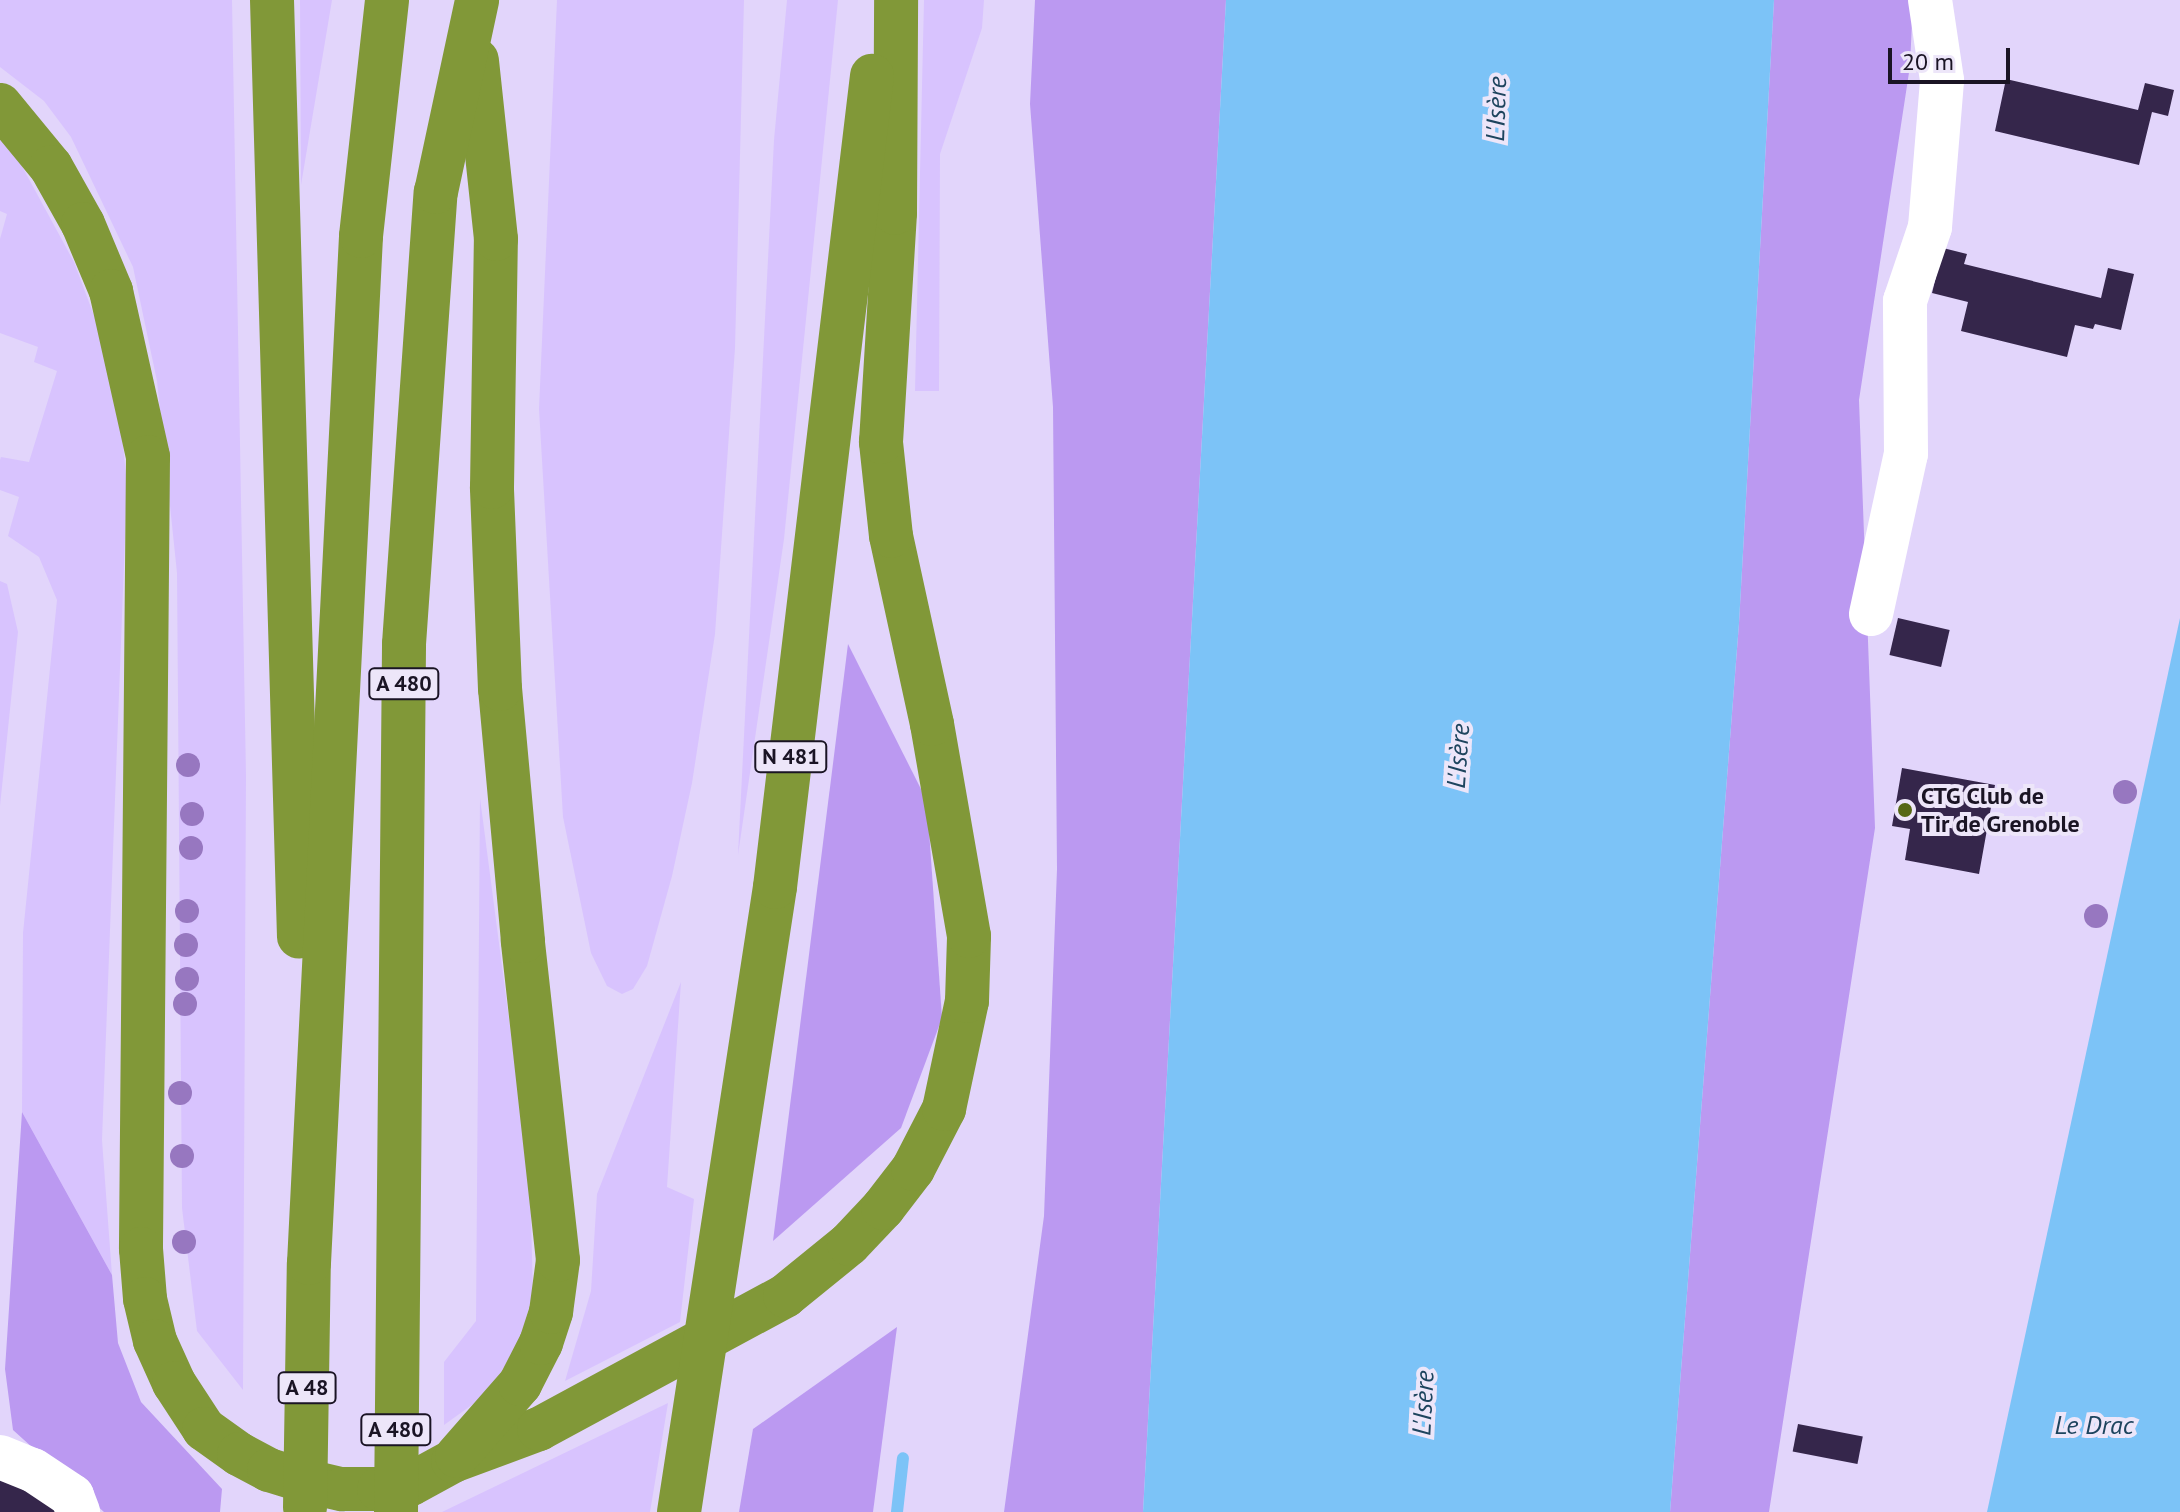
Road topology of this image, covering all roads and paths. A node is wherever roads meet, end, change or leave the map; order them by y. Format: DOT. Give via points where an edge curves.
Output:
graph roads {
  1 [pos="272,0"];
  2 [pos="387,0"];
  3 [pos="881,0"];
  4 [pos="896,0"];
  5 [pos="1930,0"];
  6 [pos="475,13"];
  7 [pos="0,105"];
  8 [pos="1871,614"];
  9 [pos="309,1263"];
  10 [pos="0,1457"];
  11 [pos="453,1461"];
  12 [pos="78,1512"];
  13 [pos="305,1512"];
  14 [pos="396,1512"];
  15 [pos="679,1512"];
  1 -- 9 [label="highway"];
  2 -- 9 [label="highway, A 480" via="361,236"];
  3 -- 15 [label="highway, N 481" via="775,887"];
  4 -- 11 [label="highway" via="895,213 881,442 891,536 961,874 969,936 967,1001 944,1109 913,1169 849,1244 785,1296 539,1429"];
  5 -- 8 [label="lane" via="1942,80 1930,227 1905,301 1906,454"];
  6 -- 11 [label="highway" via="496,239 492,487 500,689 558,1260 551,1312 520,1384"];
  6 -- 14 [label="highway, A 480" via="436,192 404,644"];
  7 -- 11 [label="highway" via="51,167 83,224 111,291 148,457 141,1249 155,1341 204,1429 269,1470 342,1489 411,1484"];
  9 -- 13 [label="highway, A 48"];
  10 -- 12 [label="lane" via="33,1470 72,1496"];
}
